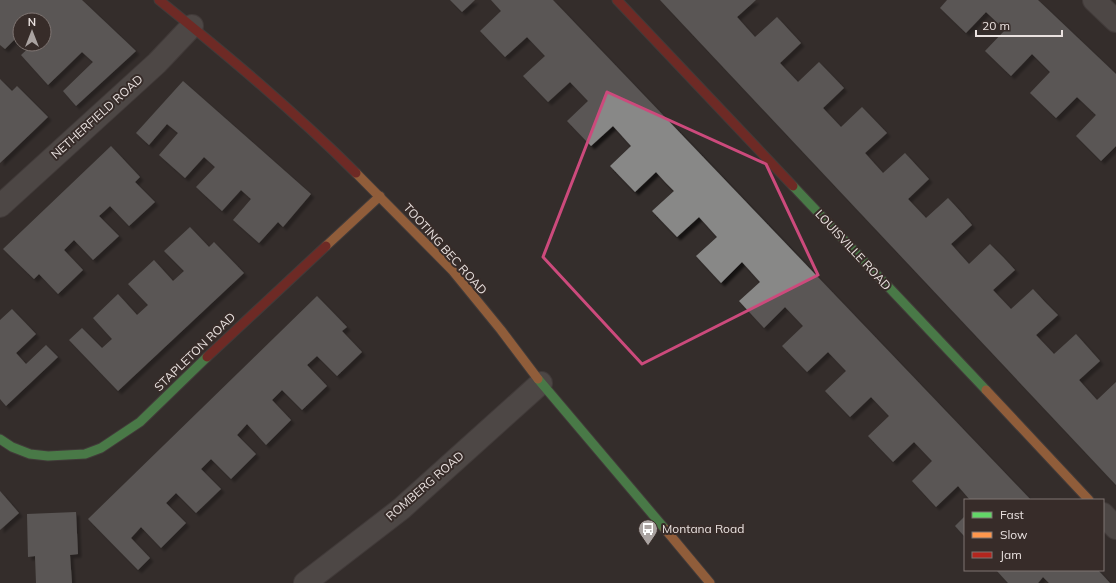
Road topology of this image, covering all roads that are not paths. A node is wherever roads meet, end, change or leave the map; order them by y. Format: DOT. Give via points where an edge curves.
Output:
graph roads {
  1 [pos="159,0"];
  2 [pos="617,0"];
  3 [pos="1094,0"];
  4 [pos="1116,21"];
  5 [pos="192,26"];
  6 [pos="380,196"];
  7 [pos="0,206"];
  8 [pos="541,383"];
  9 [pos="0,439"];
  10 [pos="1088,499"];
  11 [pos="1104,515"];
  12 [pos="1116,528"];
  13 [pos="305,583"];
  14 [pos="710,583"];
  1 -- 5 [label="main road, TOOTING BEC ROAD"];
  2 -- 10 [label="main road, LOUISVILLE ROAD"];
  3 -- 4 [label="street"];
  5 -- 6 [label="main road, TOOTING BEC ROAD" via="288,107"];
  5 -- 7 [label="street, NETHERFIELD ROAD" via="157,63"];
  6 -- 8 [label="main road, TOOTING BEC ROAD" via="458,277"];
  6 -- 9 [label="main road, STAPLETON ROAD" via="140,422 120,437 85,454 48,456 30,454"];
  8 -- 13 [label="street, ROMBERG ROAD" via="401,509"];
  8 -- 14 [label="main road, TOOTING BEC ROAD"];
  11 -- 12 [label="street"];
}
